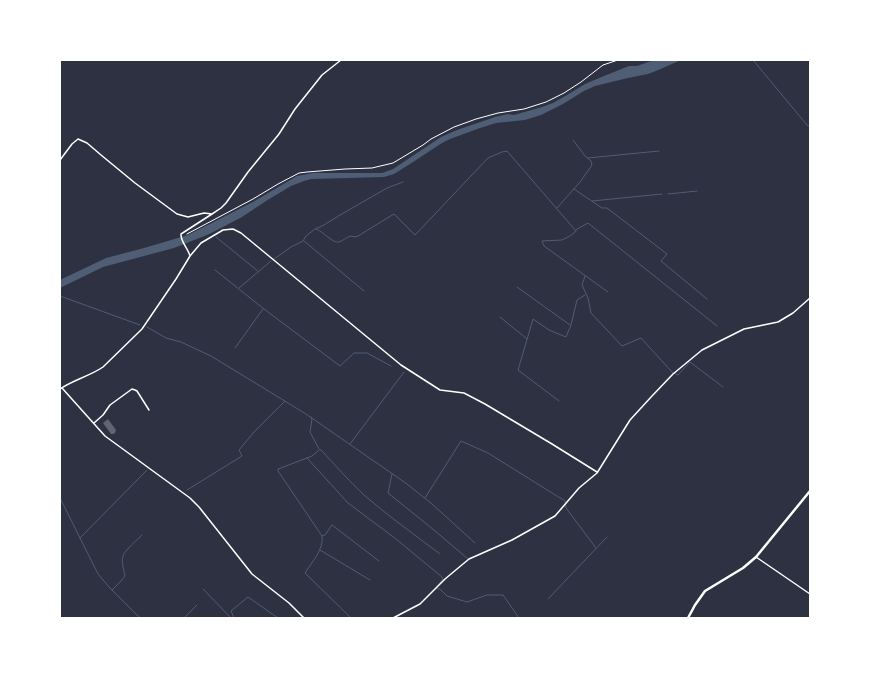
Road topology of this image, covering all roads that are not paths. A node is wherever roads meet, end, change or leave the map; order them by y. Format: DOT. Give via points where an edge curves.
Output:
graph roads {
  1 [pos="340,60"];
  2 [pos="60,160"];
  3 [pos="212,214"];
  4 [pos="190,256"];
  5 [pos="810,298"];
  6 [pos="61,388"];
  7 [pos="149,410"];
  8 [pos="94,423"];
  9 [pos="597,473"];
  10 [pos="810,491"];
  11 [pos="756,557"];
  12 [pos="810,594"];
  13 [pos="304,618"];
  14 [pos="393,618"];
  15 [pos="688,618"];
  1 -- 3 [label="street" via="322,75 226,203"];
  2 -- 3 [label="street" via="78,139 87,143 177,214 188,217"];
  3 -- 4 [label="street" via="182,233 181,237"];
  4 -- 6 [label="street" via="139,331 103,367"];
  4 -- 9 [label="street" via="201,243 223,230 233,229 240,232 417,376 440,390 464,393"];
  5 -- 9 [label="street" via="778,322 744,329 702,350 647,400 630,420"];
  6 -- 8 [label="street"];
  7 -- 8 [label="street" via="137,391 132,389 110,405"];
  8 -- 13 [label="street" via="105,436 190,498 252,574"];
  9 -- 14 [label="street" via="579,488 555,516 512,540 469,559 420,604"];
  10 -- 11 [label="main road"];
  11 -- 12 [label="street"];
  11 -- 15 [label="main road" via="705,591"];
}
